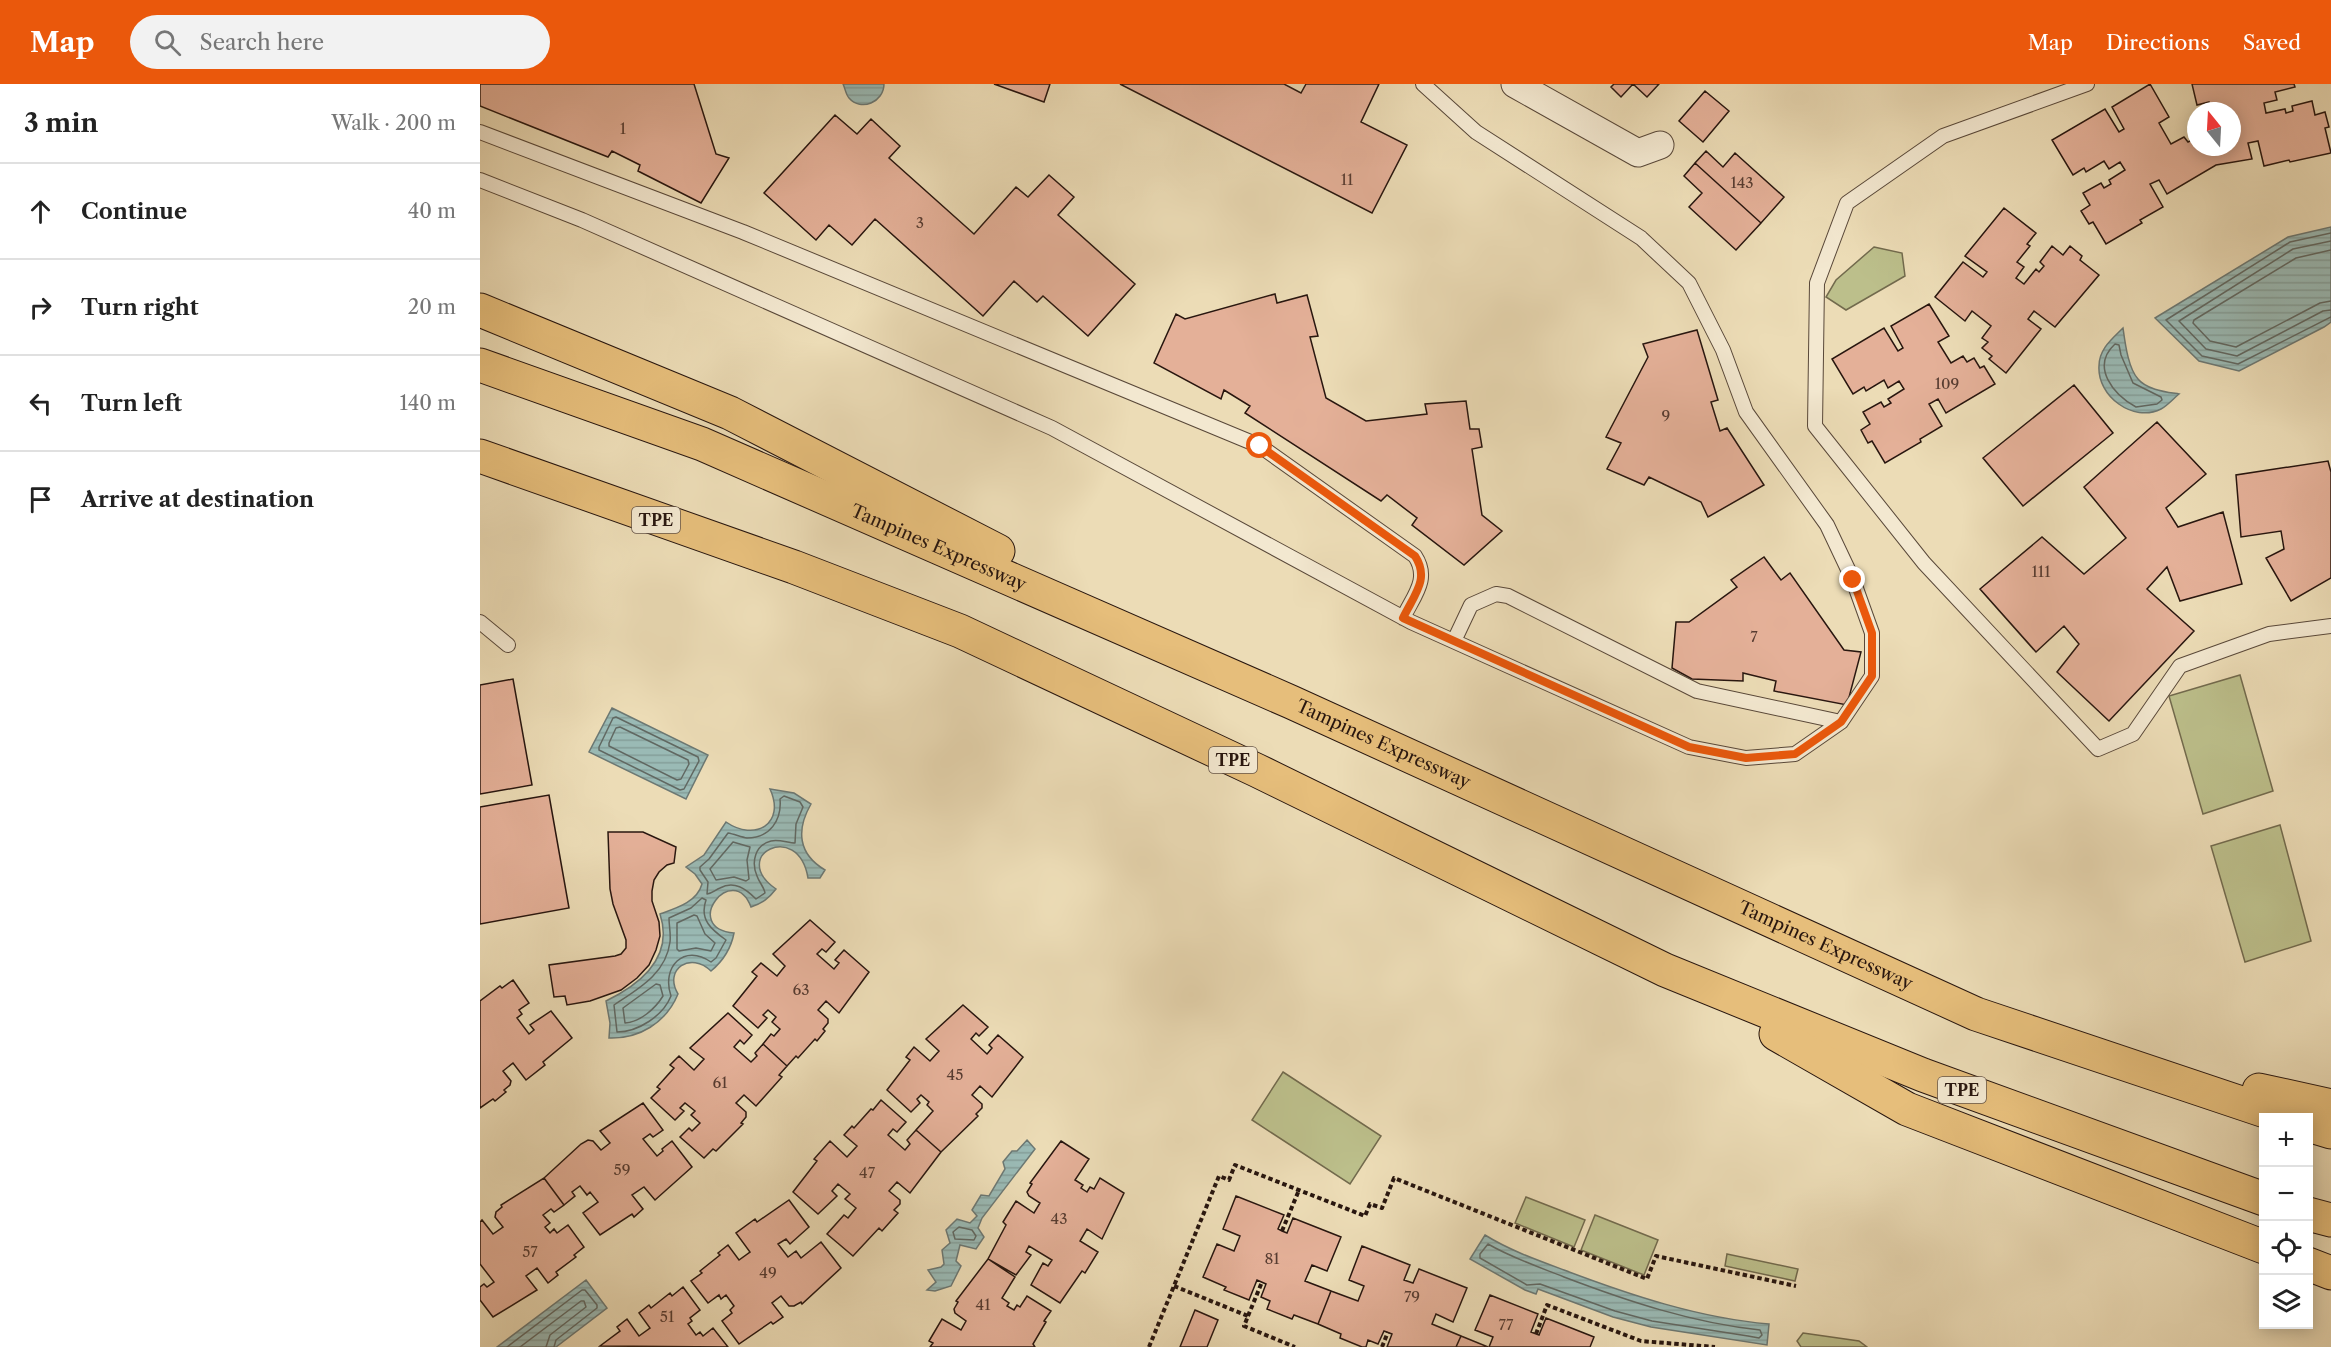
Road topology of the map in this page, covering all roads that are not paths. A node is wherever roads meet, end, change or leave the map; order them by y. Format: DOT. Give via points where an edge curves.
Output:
graph roads {
  1 [pos="1423,84"];
  2 [pos="1515,84"];
  3 [pos="2087,84"];
  4 [pos="480,132"];
  5 [pos="1660,145"];
  6 [pos="480,180"];
  7 [pos="480,310"];
  8 [pos="480,365"];
  9 [pos="480,456"];
  10 [pos="519,472"];
  11 [pos="480,478"];
  12 [pos="1403,618"];
  13 [pos="480,622"];
  14 [pos="2331,626"];
  15 [pos="1454,641"];
  16 [pos="508,645"];
  17 [pos="1291,702"];
  18 [pos="1841,722"];
  19 [pos="1665,970"];
  20 [pos="2222,1097"];
  21 [pos="2331,1106"];
  22 [pos="2271,1113"];
  23 [pos="2313,1127"];
  24 [pos="2331,1132"];
  25 [pos="2259,1197"];
  26 [pos="2313,1215"];
  27 [pos="2331,1220"];
  28 [pos="2259,1245"];
  29 [pos="2313,1266"];
  30 [pos="2331,1273"];
  1 -- 18 [label="lane" via="1476,132 1641,238 1689,284 1723,350 1746,412 1827,525 1872,633 1872,676"];
  2 -- 5 [label="street" via="1638,153"];
  3 -- 14 [label="lane" via="1943,136 1847,203 1817,283 1815,426 1924,563 2098,749 2133,734 2180,666 2269,634"];
  4 -- 12 [label="lane" via="743,232 1260,446 1415,556 1423,577"];
  6 -- 12 [label="lane" via="582,220 1052,428"];
  7 -- 17 [label="highway" via="730,413"];
  8 -- 17 [label="highway, Tampines Expressway" via="702,444"];
  9 -- 10 [label="highway, TPE"];
  10 -- 11 [label="highway"];
  10 -- 19 [label="highway, TPE" via="794,567 960,631 1256,770"];
  12 -- 15 [label="lane"];
  13 -- 16 [label="lane"];
  15 -- 18 [label="lane" via="1689,747 1746,758 1795,754"];
  15 -- 18 [label="lane" via="1471,605 1496,594 1508,596 1697,691"];
  17 -- 20 [label="highway, Tampines Expressway" via="1976,1014"];
  19 -- 25 [label="highway, TPE" via="1923,1075"];
  19 -- 28 [label="highway" via="1907,1109"];
  20 -- 21 [label="highway" via="2264,1090"];
  20 -- 22 [label="highway, Tampines Expressway"];
  23 -- 24 [label="highway"];
  26 -- 27 [label="highway"];
  29 -- 30 [label="highway"];
}
